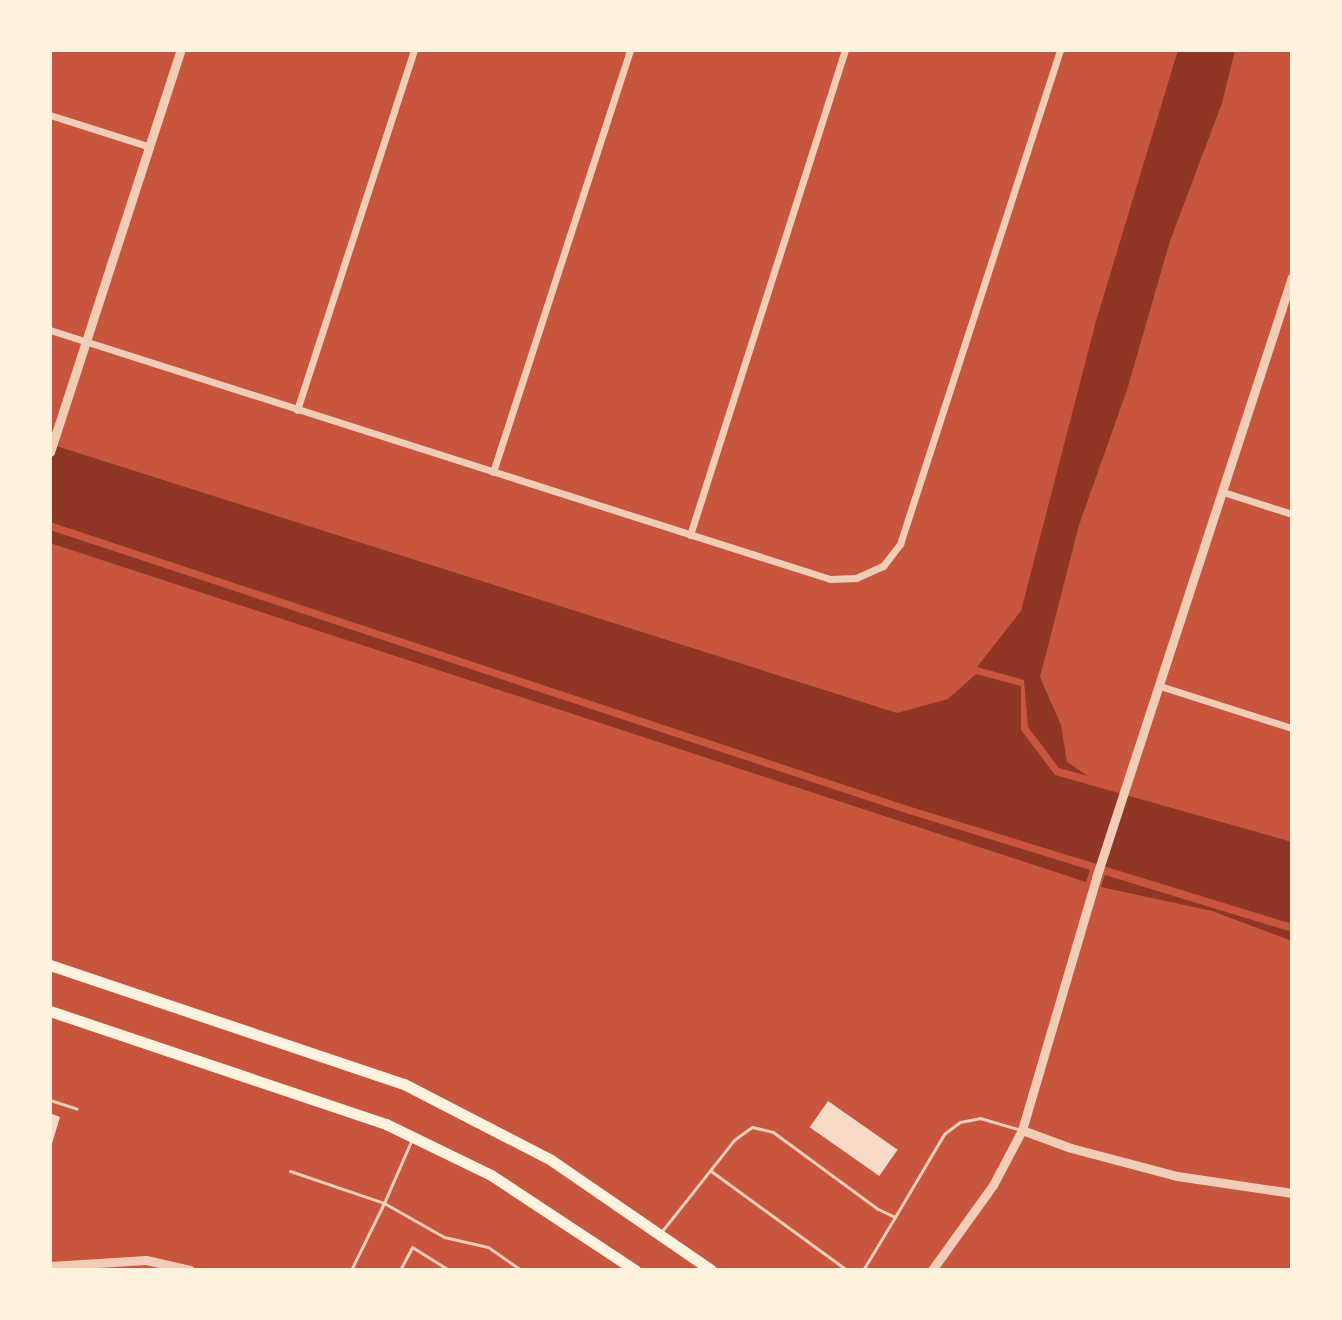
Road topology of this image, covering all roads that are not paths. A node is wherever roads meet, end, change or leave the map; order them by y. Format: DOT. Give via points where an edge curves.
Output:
graph roads {
  1 [pos="181,50"];
  2 [pos="414,50"];
  3 [pos="630,50"];
  4 [pos="845,50"];
  5 [pos="1060,50"];
  6 [pos="50,115"];
  7 [pos="150,147"];
  8 [pos="1292,277"];
  9 [pos="1289,297"];
  10 [pos="50,330"];
  11 [pos="88,342"];
  12 [pos="297,410"];
  13 [pos="50,452"];
  14 [pos="493,472"];
  15 [pos="1223,492"];
  16 [pos="1292,514"];
  17 [pos="690,535"];
  18 [pos="1160,686"];
  19 [pos="1292,728"];
  20 [pos="50,965"];
  21 [pos="50,1011"];
  22 [pos="50,1100"];
  23 [pos="77,1109"];
  24 [pos="1022,1130"];
  25 [pos="414,1136"];
  26 [pos="710,1170"];
  27 [pos="290,1171"];
  28 [pos="1292,1193"];
  29 [pos="384,1203"];
  30 [pos="895,1217"];
  31 [pos="660,1234"];
  32 [pos="50,1266"];
  33 [pos="190,1270"];
  34 [pos="351,1270"];
  35 [pos="400,1270"];
  36 [pos="449,1270"];
  37 [pos="521,1270"];
  38 [pos="635,1270"];
  39 [pos="711,1270"];
  40 [pos="847,1270"];
  41 [pos="863,1270"];
  42 [pos="932,1270"];
  1 -- 7 [label="street"];
  2 -- 12 [label="street"];
  3 -- 14 [label="street"];
  4 -- 17 [label="street"];
  5 -- 17 [label="street" via="900,544 883,566 856,578 830,579"];
  6 -- 7 [label="street"];
  7 -- 11 [label="street"];
  8 -- 9 [label="street"];
  9 -- 15 [label="street"];
  10 -- 11 [label="street"];
  11 -- 12 [label="street"];
  11 -- 13 [label="street"];
  12 -- 14 [label="street"];
  14 -- 17 [label="street"];
  15 -- 16 [label="street"];
  15 -- 18 [label="street"];
  18 -- 19 [label="street"];
  18 -- 24 [label="street" via="1096,878"];
  20 -- 31 [label="main road" via="404,1084 551,1160"];
  21 -- 25 [label="main road" via="337,1104"];
  22 -- 23 [label="lane"];
  24 -- 28 [label="street" via="1177,1176"];
  24 -- 30 [label="lane" via="980,1118 960,1122 944,1134"];
  24 -- 42 [label="street" via="993,1185"];
  25 -- 29 [label="lane"];
  25 -- 38 [label="main road" via="504,1183"];
  26 -- 30 [label="lane" via="734,1140 752,1127 762,1129"];
  26 -- 31 [label="lane"];
  26 -- 40 [label="lane"];
  27 -- 29 [label="lane"];
  29 -- 34 [label="lane"];
  29 -- 37 [label="lane" via="444,1237 488,1247"];
  30 -- 41 [label="lane"];
  31 -- 39 [label="main road"];
  32 -- 33 [label="street" via="146,1260"];
  35 -- 36 [label="lane" via="412,1247"];
}
